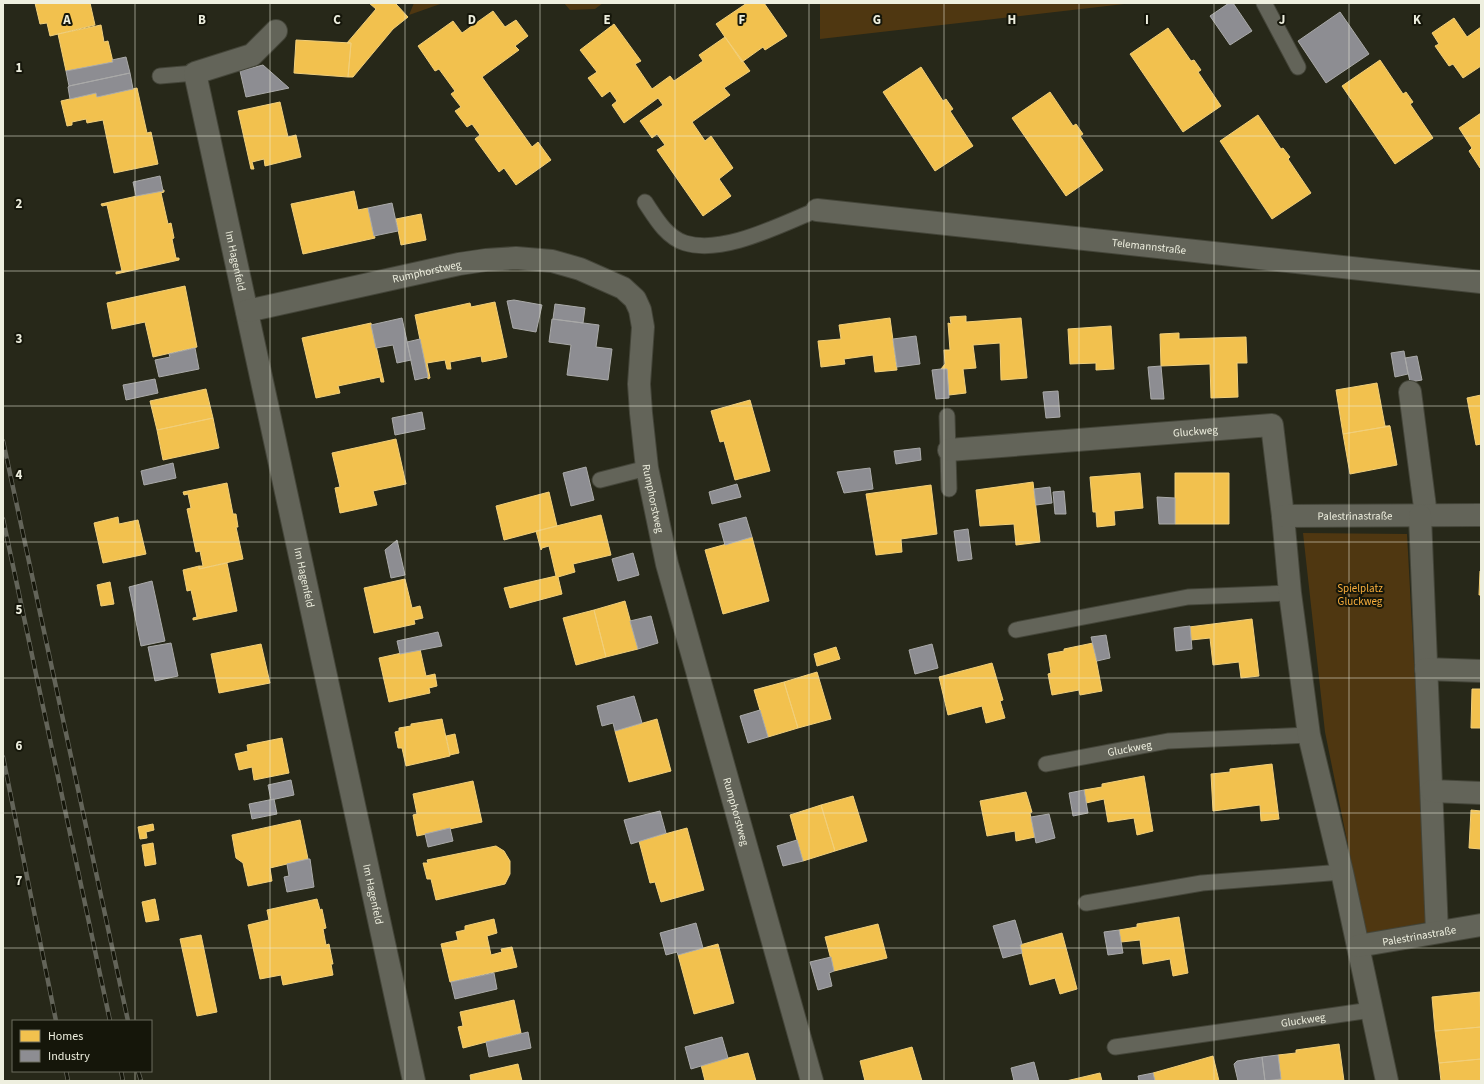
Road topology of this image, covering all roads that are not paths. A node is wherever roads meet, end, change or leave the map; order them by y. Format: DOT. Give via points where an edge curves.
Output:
graph roads {
  1 [pos="1264,3"];
  2 [pos="276,31"];
  3 [pos="1298,67"];
  4 [pos="195,73"];
  5 [pos="160,76"];
  6 [pos="644,202"];
  7 [pos="817,210"];
  8 [pos="1481,282"];
  9 [pos="247,310"];
  10 [pos="1410,392"];
  11 [pos="947,416"];
  12 [pos="949,450"];
  13 [pos="647,468"];
  14 [pos="600,480"];
  15 [pos="949,488"];
  16 [pos="1481,515"];
  17 [pos="1284,516"];
  18 [pos="1423,516"];
  19 [pos="1290,593"];
  20 [pos="1016,630"];
  21 [pos="1426,669"];
  22 [pos="1481,671"];
  23 [pos="1309,735"];
  24 [pos="1046,764"];
  25 [pos="1432,791"];
  26 [pos="1481,793"];
  27 [pos="1342,872"];
  28 [pos="1086,903"];
  29 [pos="1481,925"];
  30 [pos="1437,932"];
  31 [pos="1358,946"];
  32 [pos="1371,1010"];
  33 [pos="1115,1048"];
  34 [pos="414,1081"];
  35 [pos="812,1081"];
  36 [pos="1387,1081"];
  1 -- 3 [label="lane"];
  2 -- 4 [label="street" via="252,55"];
  4 -- 5 [label="lane"];
  4 -- 9 [label="street, Im Hagenfeld"];
  6 -- 7 [label="lane" via="662,228 684,242 707,246 730,243"];
  7 -- 8 [label="street, Telemannstraße"];
  9 -- 13 [label="street, Rumphorstweg" via="428,270 486,260 516,258 552,261 580,269 623,288 635,300 640,310 643,327 639,384"];
  9 -- 34 [label="street, Im Hagenfeld"];
  10 -- 18 [label="street"];
  11 -- 12 [label="lane"];
  12 -- 15 [label="lane"];
  12 -- 17 [label="street, Gluckweg" via="1272,425"];
  13 -- 14 [label="lane"];
  13 -- 35 [label="street, Rumphorstweg" via="667,564"];
  16 -- 18 [label="street, Palestrinastraße"];
  17 -- 18 [label="street, Palestrinastraße"];
  17 -- 19 [label="street, Gluckweg"];
  18 -- 21 [label="street"];
  19 -- 20 [label="lane" via="1188,598"];
  19 -- 23 [label="street, Gluckweg"];
  21 -- 22 [label="street"];
  21 -- 25 [label="street"];
  23 -- 24 [label="lane, Gluckweg" via="1168,741"];
  23 -- 27 [label="street, Gluckweg"];
  25 -- 26 [label="street"];
  25 -- 30 [label="street"];
  27 -- 28 [label="lane" via="1202,883"];
  27 -- 31 [label="street, Gluckweg"];
  29 -- 30 [label="street, Palestrinastraße"];
  30 -- 31 [label="street, Palestrinastraße"];
  31 -- 32 [label="street, Gluckweg"];
  32 -- 33 [label="lane, Gluckweg"];
  32 -- 36 [label="street, Gluckweg"];
}
